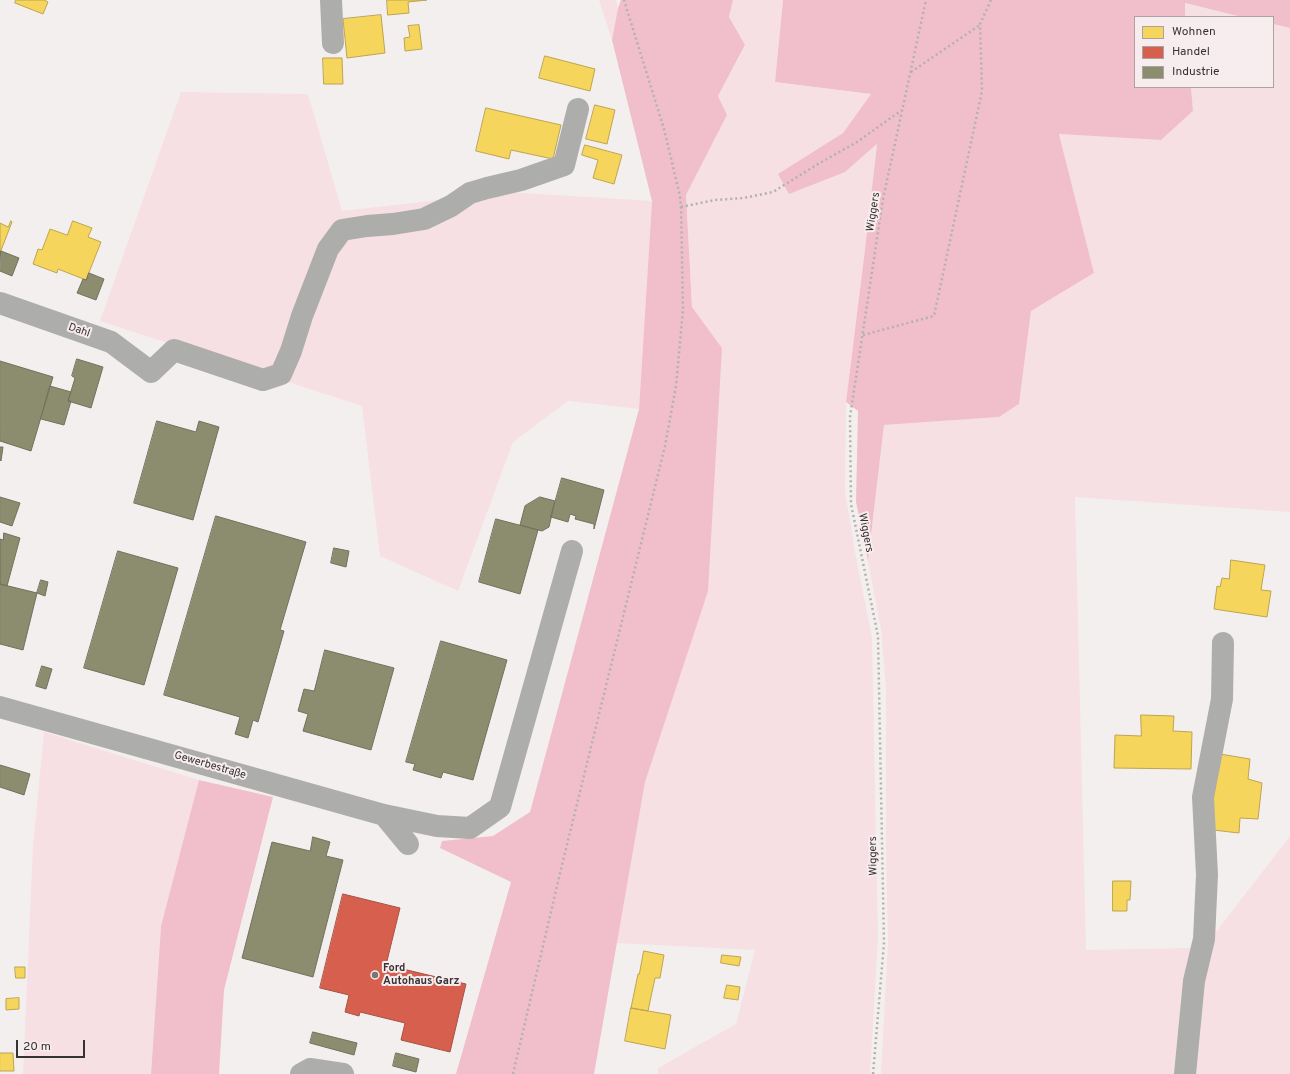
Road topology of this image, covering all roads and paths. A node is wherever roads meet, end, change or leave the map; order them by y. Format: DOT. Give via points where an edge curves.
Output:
graph roads {
  1 [pos="331,0"];
  2 [pos="624,0"];
  3 [pos="926,0"];
  4 [pos="991,0"];
  5 [pos="980,24"];
  6 [pos="333,43"];
  7 [pos="910,72"];
  8 [pos="578,109"];
  9 [pos="902,110"];
  10 [pos="681,207"];
  11 [pos="0,303"];
  12 [pos="863,335"];
  13 [pos="572,551"];
  14 [pos="1223,643"];
  15 [pos="0,707"];
  16 [pos="384,815"];
  17 [pos="408,844"];
  18 [pos="301,1074"];
  19 [pos="343,1074"];
  20 [pos="513,1074"];
  21 [pos="873,1074"];
  22 [pos="1185,1074"];
  1 -- 6 [label="street"];
  2 -- 10 [label="path" via="664,129"];
  3 -- 7 [label="path, Wiggers"];
  4 -- 5 [label="path"];
  5 -- 7 [label="path"];
  5 -- 12 [label="path" via="982,91 934,316"];
  7 -- 9 [label="path, Wiggers"];
  8 -- 11 [label="street, Dahl" via="564,165 521,180 470,193 424,219 342,230 328,249 302,316 292,351 280,374 263,380 174,350 151,372 111,342"];
  9 -- 10 [label="path" via="857,142 773,192"];
  9 -- 12 [label="path, Wiggers" via="883,199"];
  10 -- 20 [label="path" via="684,310 676,386 665,446"];
  12 -- 21 [label="path, Wiggers" via="850,417 850,456 851,504 878,636 884,943"];
  13 -- 16 [label="street, Gewerbestraße" via="500,807 470,828 437,826"];
  14 -- 22 [label="street" via="1222,699 1203,796 1207,875 1204,939 1194,981"];
  15 -- 16 [label="street, Gewerbestraße"];
  16 -- 17 [label="street"];
  18 -- 19 [label="street" via="310,1069"];
}
